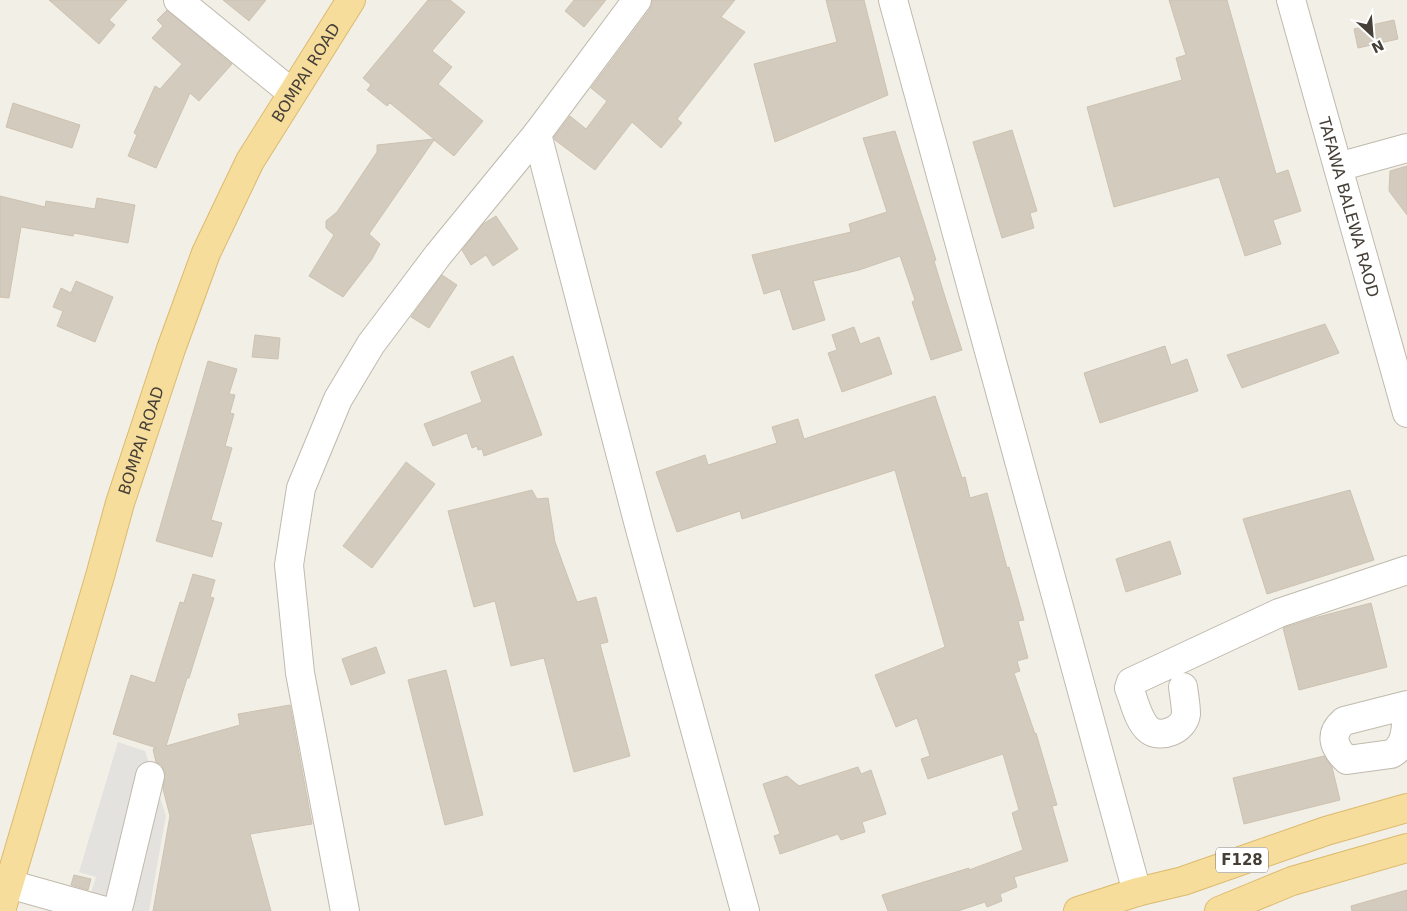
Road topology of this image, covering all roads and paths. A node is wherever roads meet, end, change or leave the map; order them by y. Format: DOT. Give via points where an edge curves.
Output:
graph roads {
  1 [pos="178,0"];
  2 [pos="351,0"];
  3 [pos="637,0"];
  4 [pos="893,0"];
  5 [pos="1291,0"];
  6 [pos="292,93"];
  7 [pos="538,134"];
  8 [pos="1407,148"];
  9 [pos="1338,167"];
  10 [pos="1407,413"];
  11 [pos="1407,570"];
  12 [pos="1183,686"];
  13 [pos="1407,705"];
  14 [pos="1407,710"];
  15 [pos="150,776"];
  16 [pos="1407,808"];
  17 [pos="1407,825"];
  18 [pos="1407,848"];
  19 [pos="1407,866"];
  20 [pos="1291,869"];
  21 [pos="1183,881"];
  22 [pos="9,884"];
  23 [pos="1137,892"];
  24 [pos="1,911"];
  25 [pos="345,911"];
  26 [pos="745,911"];
  27 [pos="1078,911"];
  28 [pos="1219,911"];
  29 [pos="1229,911"];
  1 -- 6 [label="lane"];
  2 -- 6 [label="main road, BOMPAI ROAD"];
  3 -- 7 [label="lane"];
  4 -- 23 [label="lane"];
  5 -- 9 [label="lane, TAFAWA BALEWA RAOD"];
  6 -- 22 [label="main road, BOMPAI ROAD" via="250,161 206,253 174,341 120,503"];
  7 -- 25 [label="lane" via="438,255 371,344 338,399 301,488 289,566 300,673"];
  7 -- 26 [label="lane" via="640,529"];
  8 -- 9 [label="lane"];
  9 -- 10 [label="lane, TAFAWA BALEWA RAOD"];
  11 -- 12 [label="lane" via="1279,613 1131,682 1129,688 1142,721 1150,730 1162,734 1180,725 1186,715"];
  13 -- 14 [label="lane" via="1344,721 1334,734 1341,755 1347,760 1396,752 1404,740"];
  15 -- 22 [label="lane" via="119,905 114,911"];
  16 -- 21 [label="main road, F128" via="1326,831"];
  17 -- 20 [label="main road"];
  18 -- 20 [label="main road"];
  19 -- 29 [label="main road"];
  20 -- 21 [label="main road"];
  20 -- 28 [label="main road"];
  21 -- 23 [label="main road, F128"];
  22 -- 24 [label="main road, BOMPAI ROAD"];
  23 -- 27 [label="main road, F128"];
}
